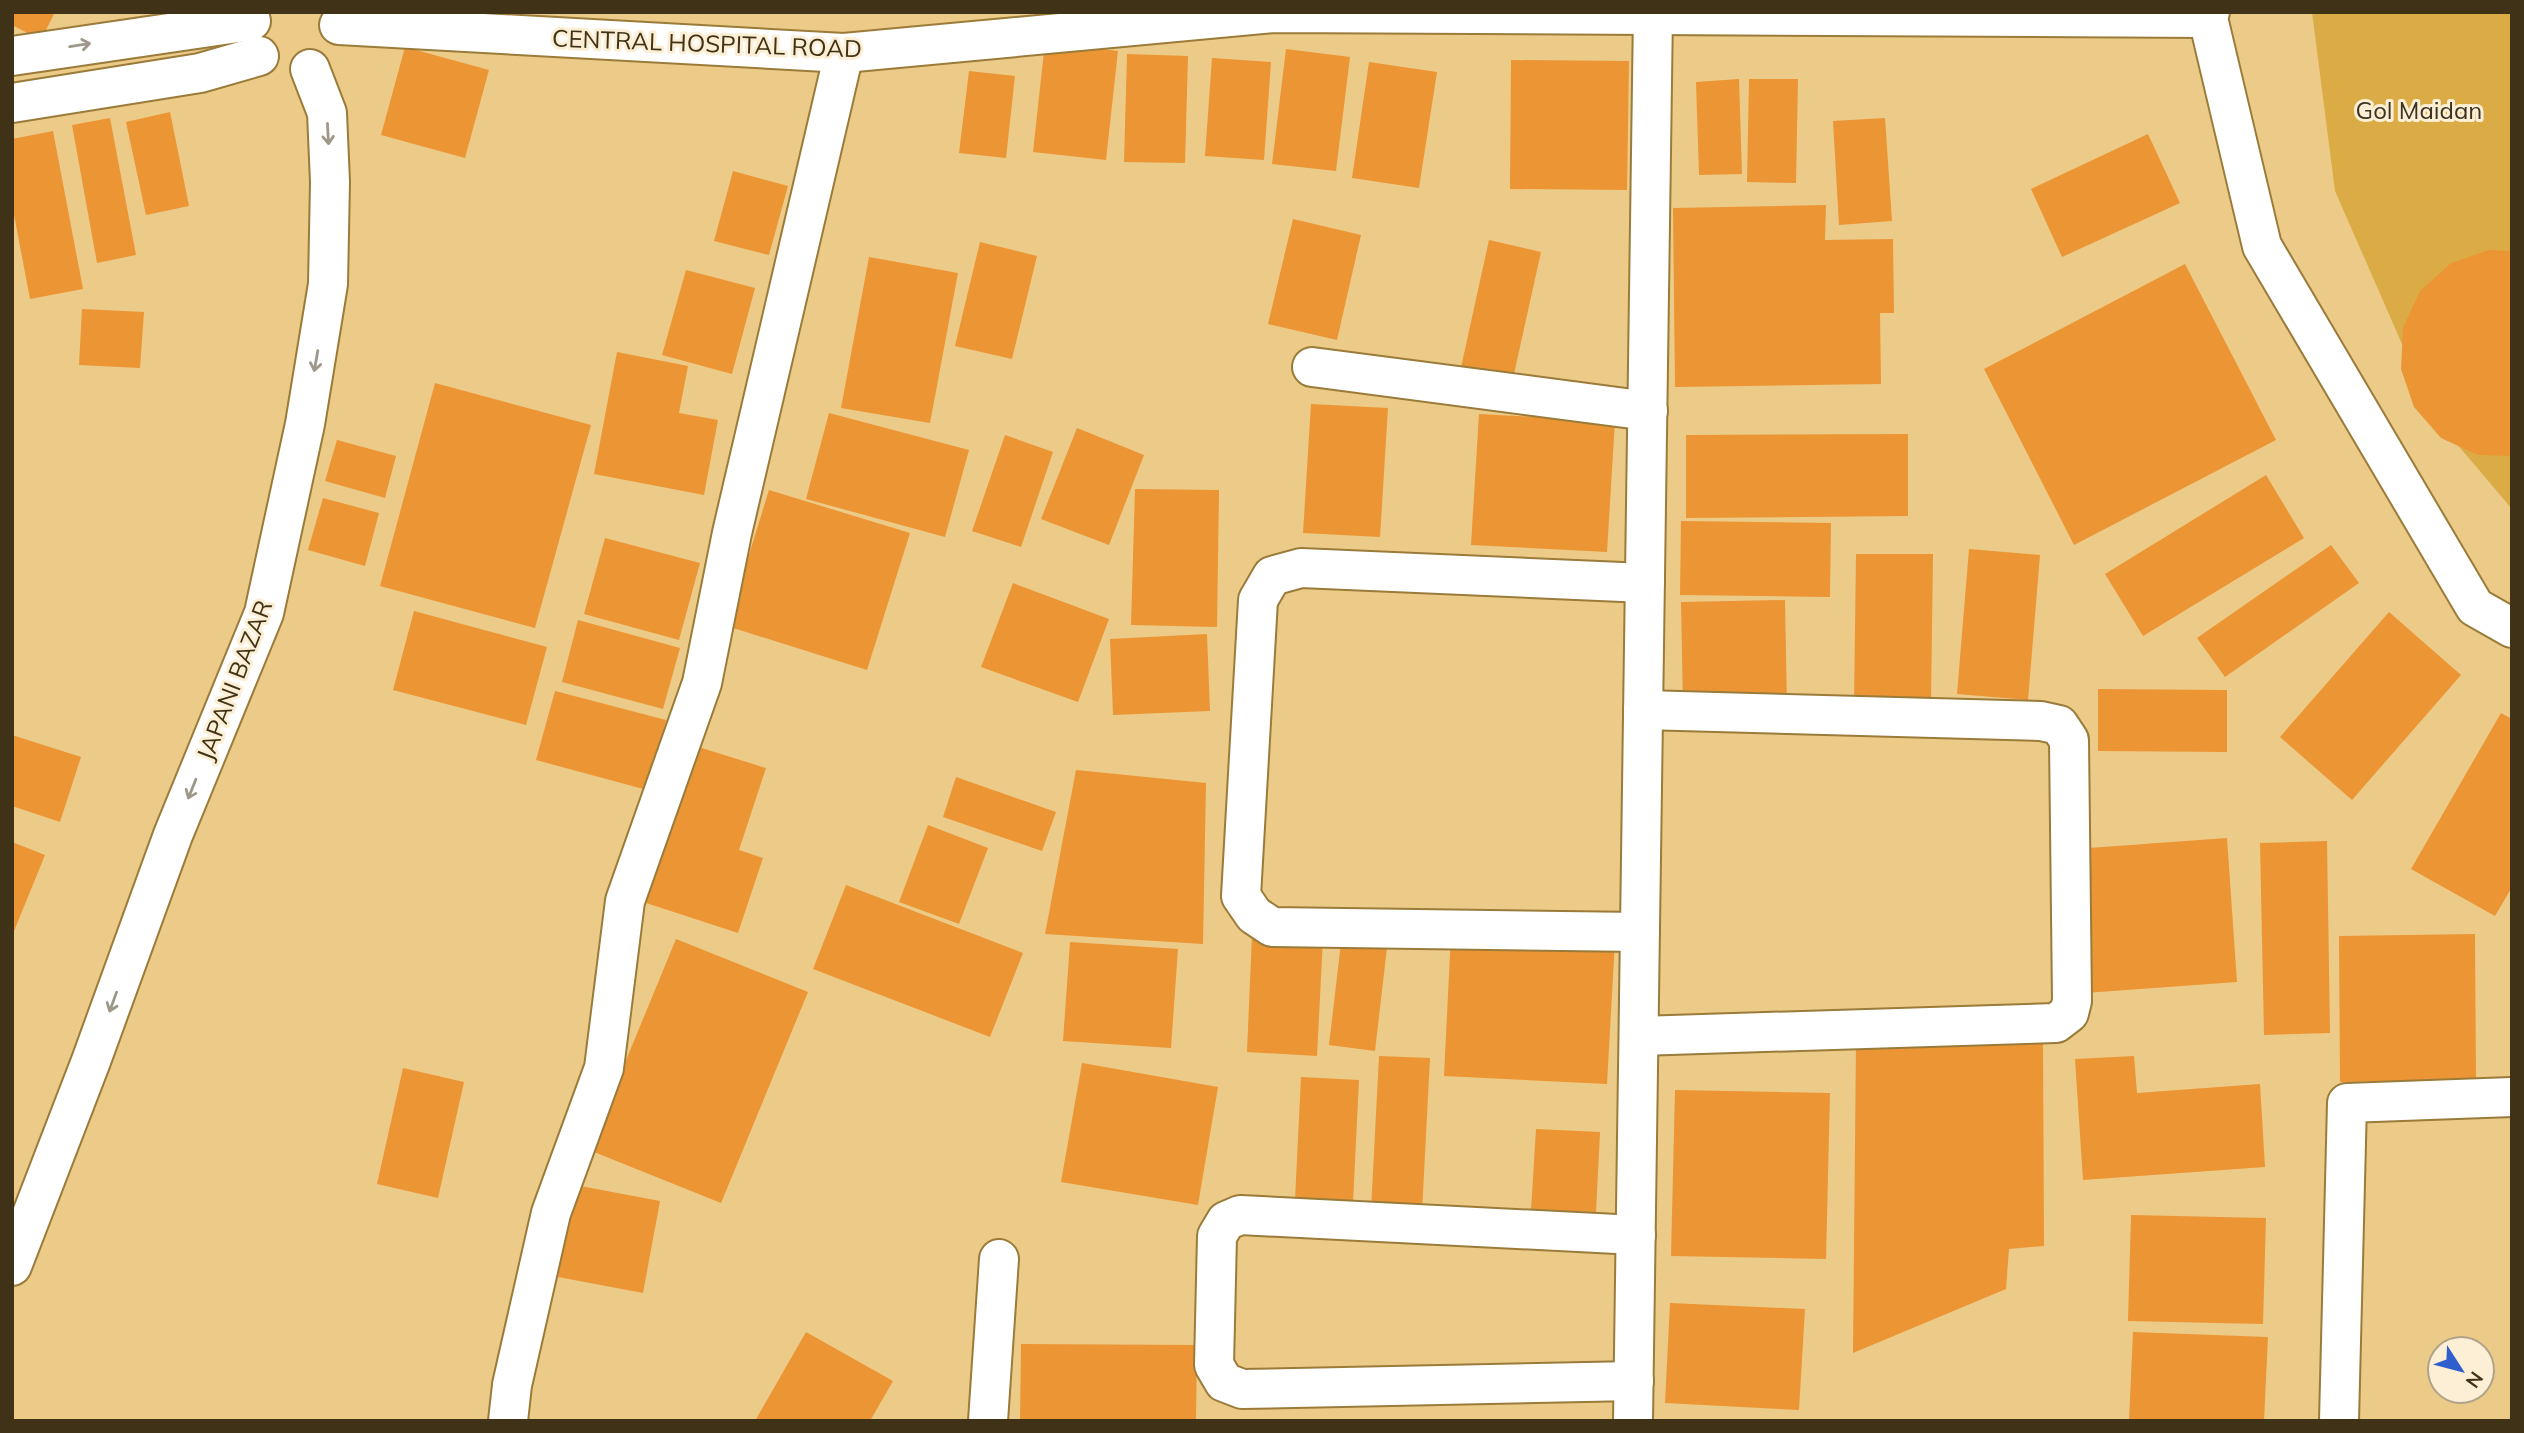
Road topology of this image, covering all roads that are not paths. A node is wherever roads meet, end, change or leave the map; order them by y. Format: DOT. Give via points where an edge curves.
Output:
graph roads {
  1 [pos="1274,13"];
  2 [pos="1653,13"];
  3 [pos="2209,15"];
  4 [pos="337,18"];
  5 [pos="254,30"];
  6 [pos="844,53"];
  7 [pos="12,56"];
  8 [pos="310,69"];
  9 [pos="12,103"];
  10 [pos="1312,367"];
  11 [pos="1648,411"];
  12 [pos="1645,583"];
  13 [pos="2512,628"];
  14 [pos="1643,710"];
  15 [pos="1640,932"];
  16 [pos="1639,1036"];
  17 [pos="2512,1097"];
  18 [pos="1636,1235"];
  19 [pos="999,1259"];
  20 [pos="12,1266"];
  21 [pos="1634,1381"];
  22 [pos="508,1421"];
  23 [pos="988,1421"];
  24 [pos="1633,1421"];
  25 [pos="2339,1421"];
  1 -- 2 [label="street, CENTRAL HOSPITAL ROAD"];
  1 -- 6 [label="street, CENTRAL HOSPITAL ROAD"];
  2 -- 3 [label="street, CENTRAL HOSPITAL ROAD"];
  2 -- 11 [label="street"];
  3 -- 13 [label="street" via="2262,246 2474,607"];
  4 -- 6 [label="street, CENTRAL HOSPITAL ROAD"];
  4 -- 8 [label="street, CENTRAL HOSPITAL ROAD" via="332,52"];
  7 -- 5 [label="street, one-way"];
  5 -- 8 [label="street" via="269,65 282,71"];
  5 -- 9 [label="street" via="200,73"];
  6 -- 22 [label="street" via="732,533 702,683 625,901 604,1068 551,1213"];
  8 -- 20 [label="street, JAPANI BAZAR, one-way" via="327,113 328,284 305,424 264,613 173,835"];
  10 -- 11 [label="street"];
  11 -- 12 [label="street"];
  12 -- 14 [label="street"];
  12 -- 15 [label="street" via="1301,568 1272,576 1258,600 1241,896 1254,915 1272,927"];
  14 -- 15 [label="street"];
  14 -- 16 [label="street" via="2028,720 2059,725 2069,740 2072,1001 2069,1013 2056,1023"];
  15 -- 16 [label="street"];
  16 -- 18 [label="street"];
  17 -- 25 [label="street" via="2347,1103"];
  18 -- 21 [label="street"];
  18 -- 21 [label="street" via="1240,1216 1226,1221 1217,1236 1214,1365 1224,1382 1242,1389"];
  19 -- 23 [label="street"];
  21 -- 24 [label="street"];
}
